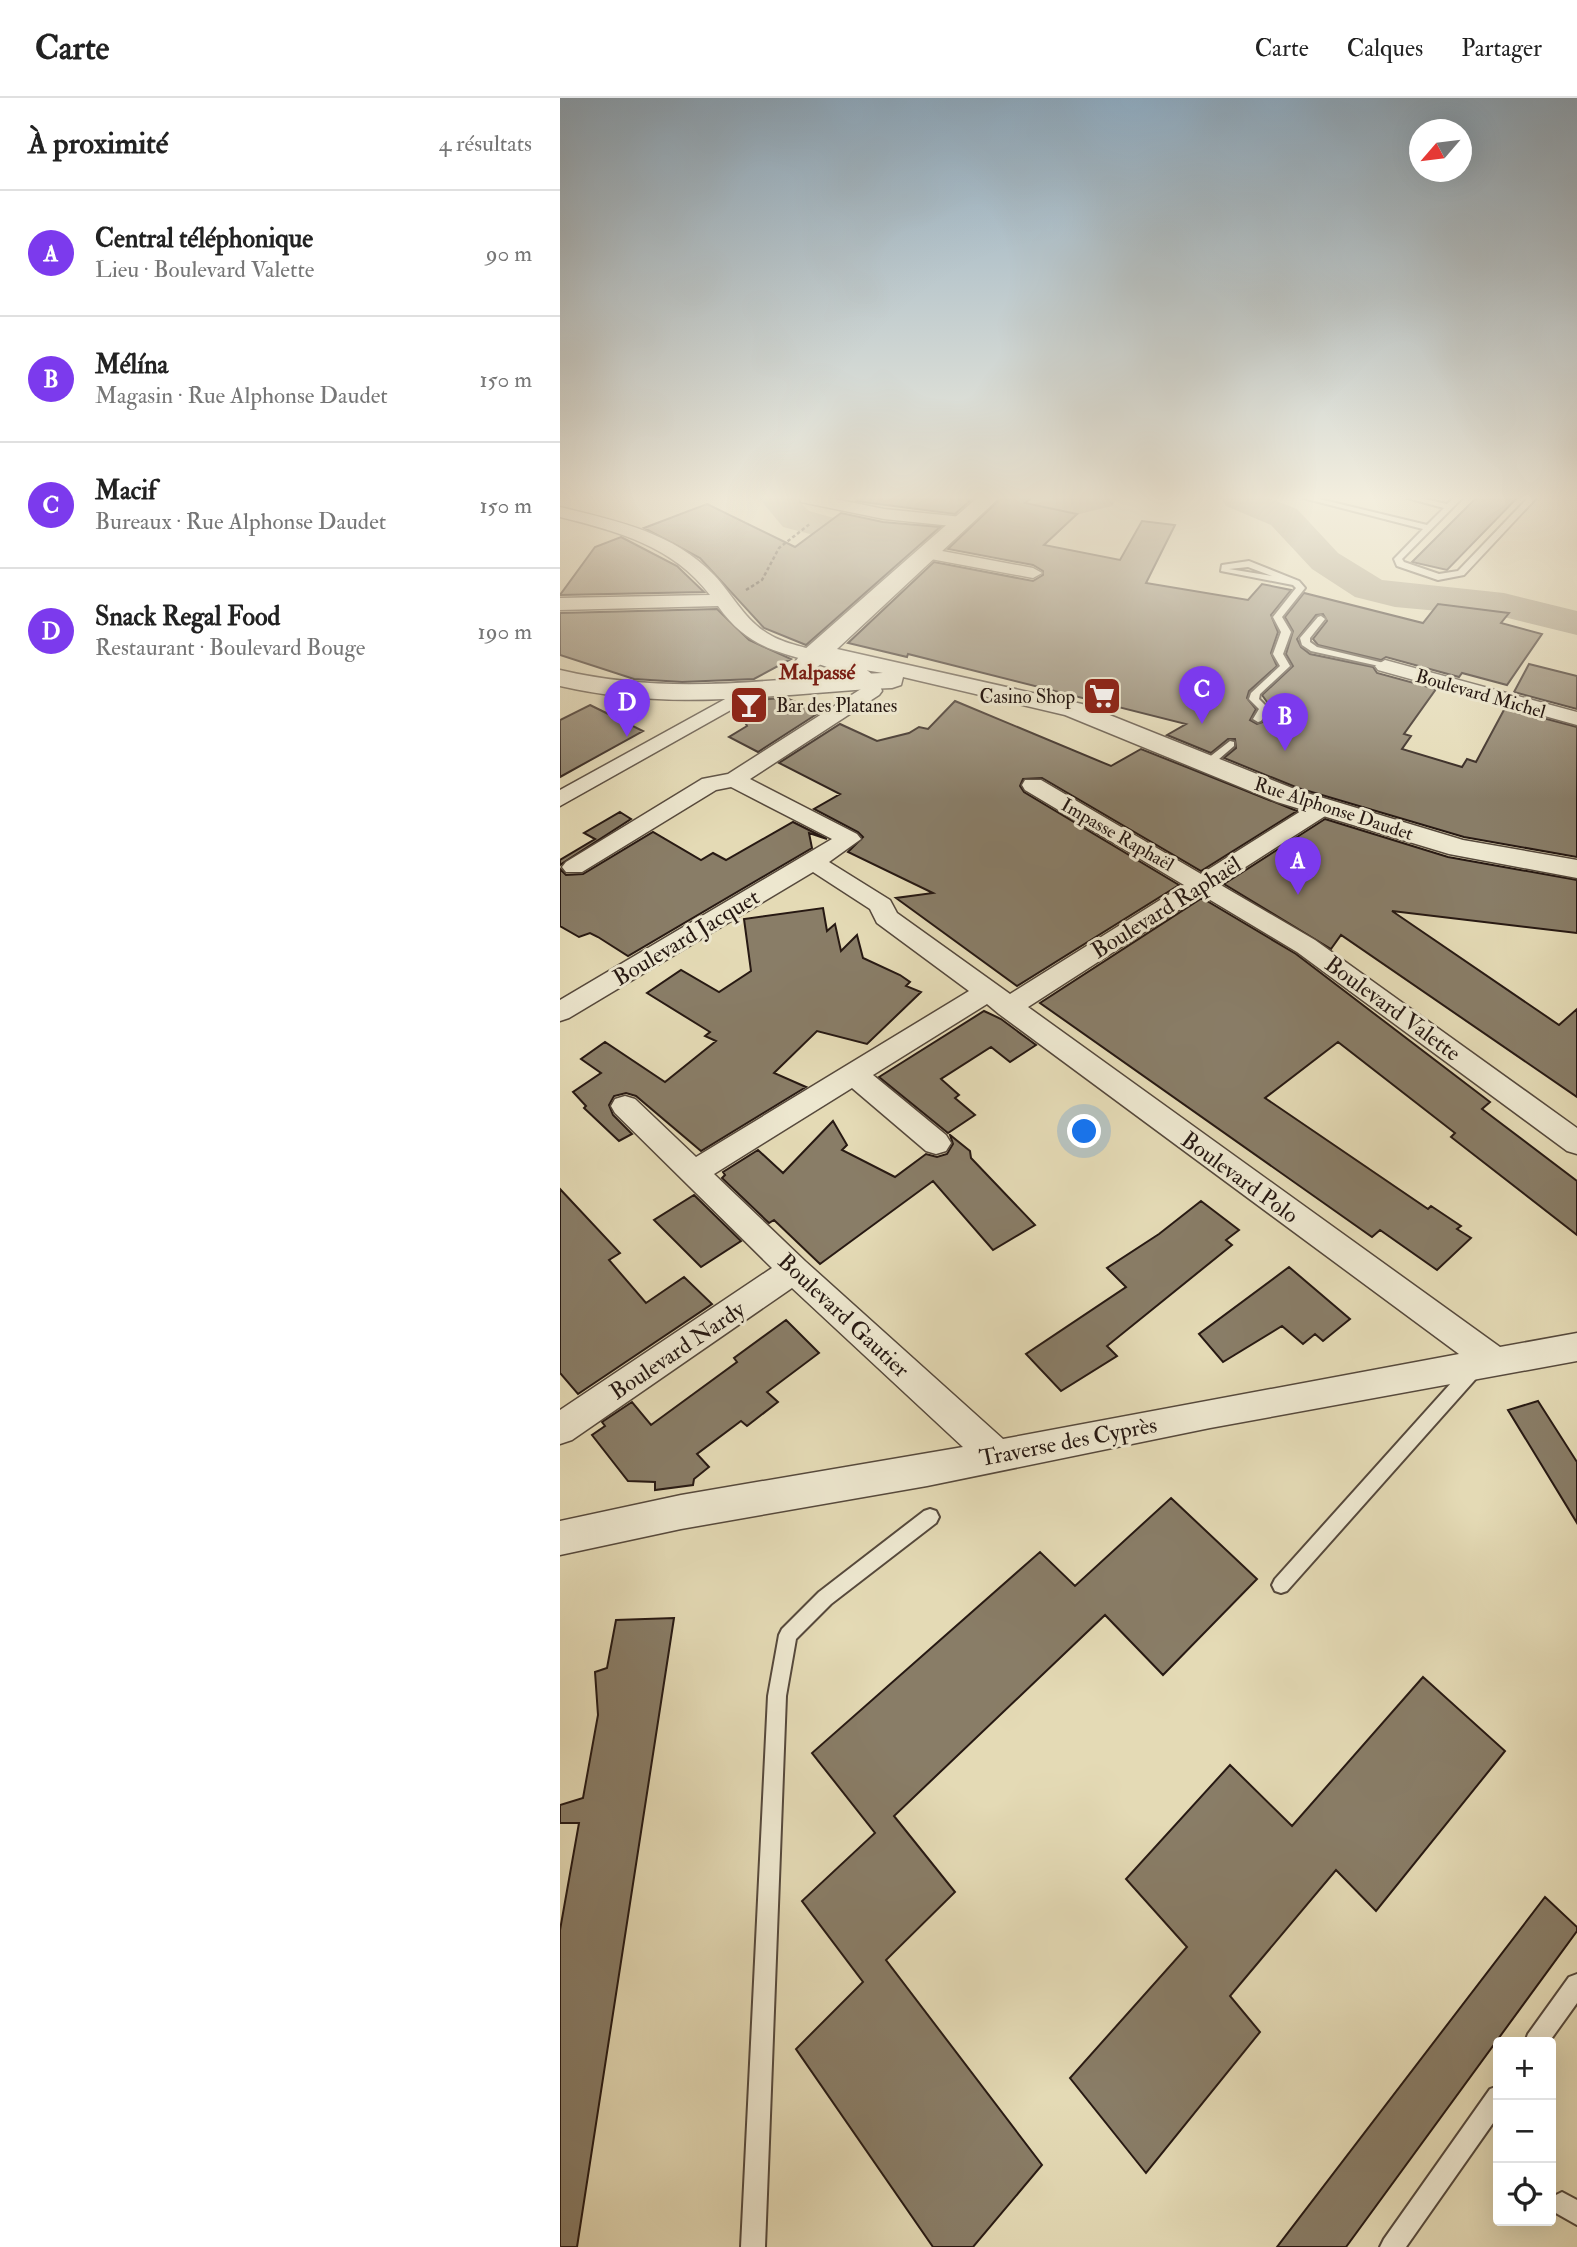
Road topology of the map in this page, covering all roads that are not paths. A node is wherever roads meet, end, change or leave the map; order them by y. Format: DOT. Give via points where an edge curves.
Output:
graph roads {
  1 [pos="875,598"];
  2 [pos="1293,598"];
  3 [pos="722,600"];
  4 [pos="560,604"];
  5 [pos="1321,619"];
  6 [pos="813,654"];
  7 [pos="1385,666"];
  8 [pos="560,678"];
  9 [pos="869,681"];
  10 [pos="777,689"];
  11 [pos="747,693"];
  12 [pos="1258,719"];
  13 [pos="1577,719"];
  14 [pos="1099,721"];
  15 [pos="1230,744"];
  16 [pos="1207,764"];
  17 [pos="734,780"];
  18 [pos="1033,785"];
  19 [pos="560,799"];
  20 [pos="1325,806"];
  21 [pos="813,862"];
  22 [pos="574,867"];
  23 [pos="1577,869"];
  24 [pos="1203,884"];
  25 [pos="997,1000"];
  26 [pos="560,1012"];
  27 [pos="854,1074"];
  28 [pos="625,1106"];
  29 [pos="936,1143"];
  30 [pos="1577,1143"];
  31 [pos="693,1173"];
  32 [pos="794,1270"];
  33 [pos="1577,1347"];
  34 [pos="1485,1364"];
  35 [pos="560,1430"];
  36 [pos="997,1456"];
  37 [pos="930,1517"];
  38 [pos="560,1538"];
  39 [pos="1281,1585"];
  40 [pos="1577,1985"];
  41 [pos="1540,2037"];
  42 [pos="1495,2100"];
  43 [pos="753,2247"];
  44 [pos="1392,2247"];
  1 -- 6 [label="street"];
  2 -- 12 [label="lane" via="1278,617 1286,632 1278,654 1285,666 1256,693 1254,699 1264,709"];
  3 -- 4 [label="street"];
  3 -- 6 [label="street" via="757,637"];
  5 -- 7 [label="lane" via="1305,643"];
  6 -- 9 [label="street, Rue Alphonse Daudet"];
  6 -- 10 [label="street"];
  6 -- 14 [label="street, Rue Alphonse Daudet" via="957,681 1073,709"];
  7 -- 13 [label="street, Boulevard Michel"];
  8 -- 11 [label="street" via="663,695"];
  9 -- 10 [label="street"];
  9 -- 14 [label="street, Rue Alphonse Daudet" via="900,680"];
  9 -- 17 [label="street" via="872,691"];
  10 -- 11 [label="street"];
  11 -- 19 [label="street"];
  14 -- 16 [label="street, Rue Alphonse Daudet"];
  15 -- 16 [label="lane"];
  16 -- 20 [label="street, Rue Alphonse Daudet" via="1286,796"];
  17 -- 21 [label="street, Boulevard Jacquet" via="849,839"];
  17 -- 22 [label="street" via="710,784"];
  18 -- 24 [label="street, Impasse Raphaël"];
  20 -- 23 [label="street, Rue Alphonse Daudet" via="1459,848"];
  20 -- 24 [label="street, Boulevard Raphaël"];
  21 -- 25 [label="street, Boulevard Polo" via="881,905 886,917"];
  21 -- 26 [label="street, Boulevard Jacquet"];
  24 -- 25 [label="street, Boulevard Raphaël"];
  24 -- 30 [label="street, Boulevard Valette" via="1306,946"];
  25 -- 27 [label="street, Boulevard Raphaël"];
  25 -- 34 [label="street, Boulevard Polo"];
  27 -- 29 [label="street"];
  27 -- 31 [label="street, Boulevard Raphaël"];
  28 -- 31 [label="street, Boulevard Gautier"];
  31 -- 32 [label="street, Boulevard Gautier"];
  32 -- 35 [label="street, Boulevard Nardy"];
  32 -- 36 [label="street, Boulevard Gautier"];
  33 -- 34 [label="street, Traverse des Cyprès"];
  34 -- 36 [label="street, Traverse des Cyprès"];
  34 -- 39 [label="lane"];
  36 -- 38 [label="street, Traverse des Cyprès"];
  37 -- 43 [label="lane" via="825,1598 788,1635 777,1696"];
  40 -- 41 [label="lane"];
  42 -- 44 [label="lane"];
}
